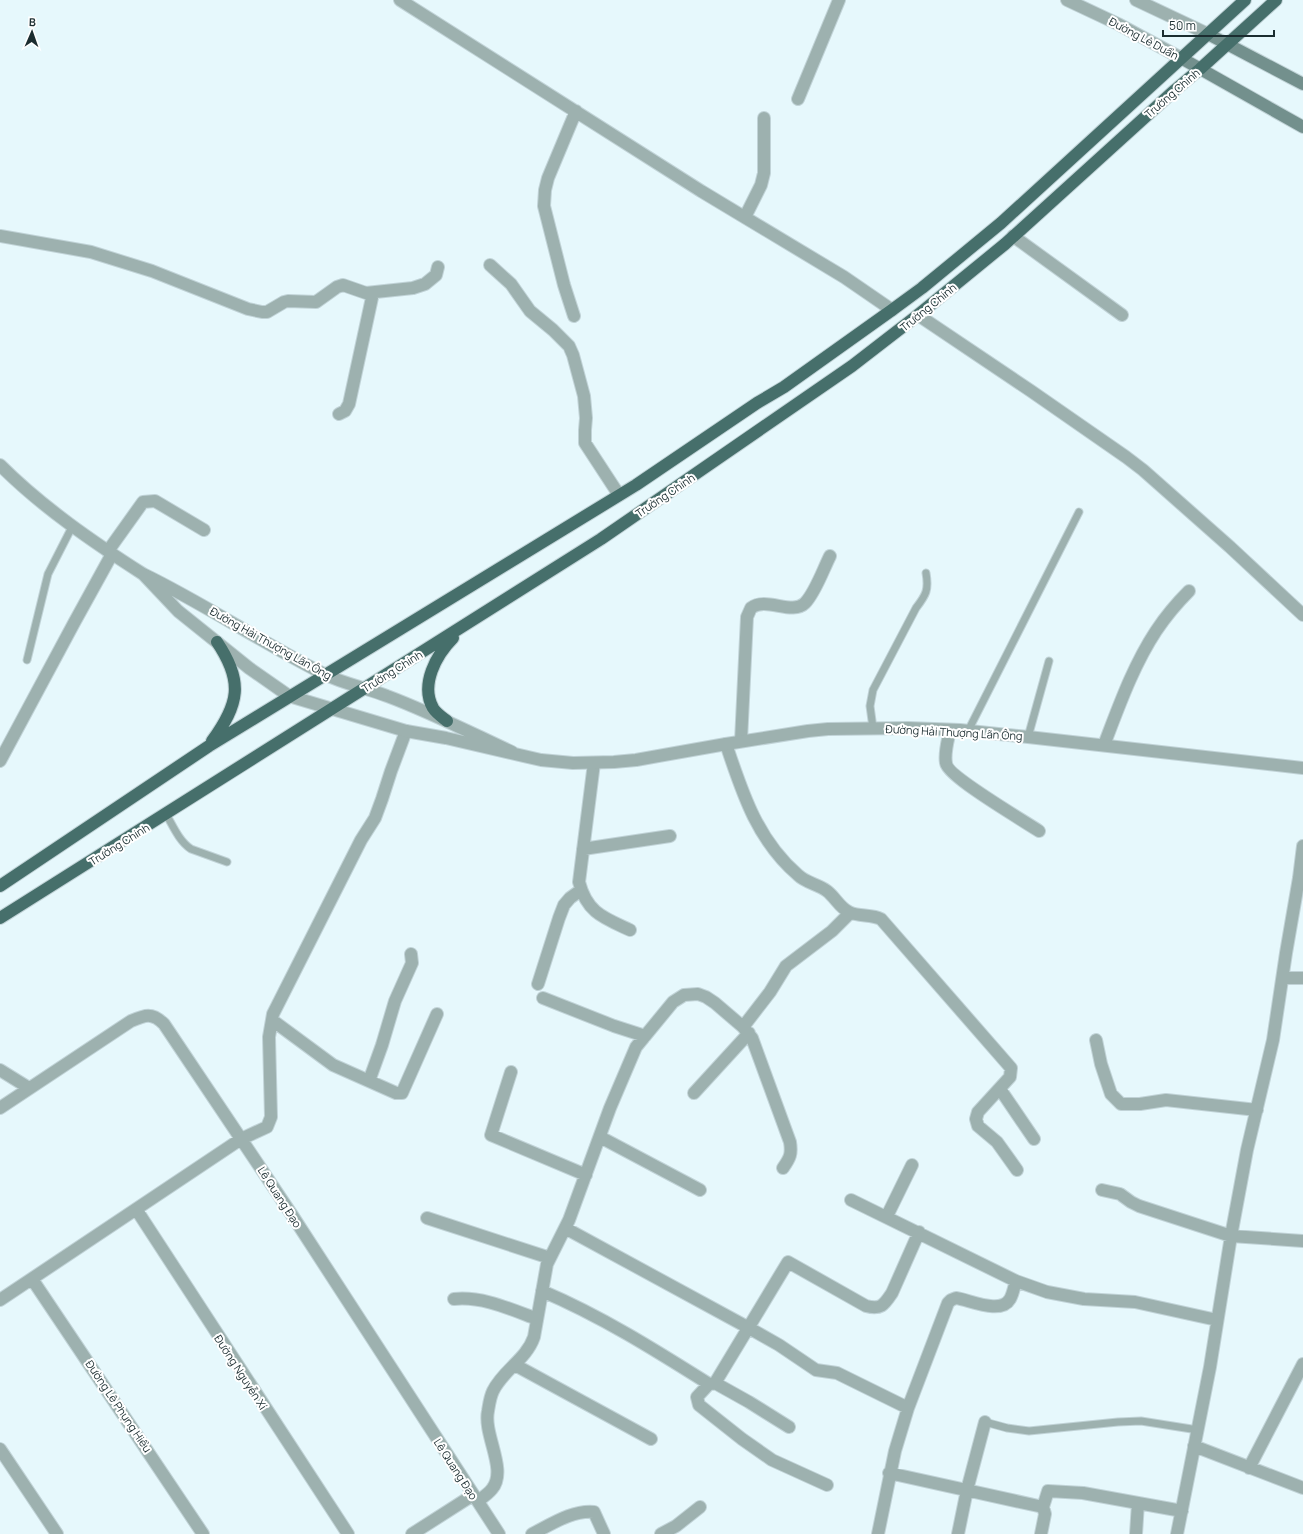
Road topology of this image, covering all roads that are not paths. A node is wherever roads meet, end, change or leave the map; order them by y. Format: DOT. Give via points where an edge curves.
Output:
graph roads {
  1 [pos="400,0"];
  2 [pos="840,0"];
  3 [pos="1067,0"];
  4 [pos="1136,0"];
  5 [pos="1245,0"];
  6 [pos="1276,0"];
  7 [pos="1208,34"];
  8 [pos="1227,45"];
  9 [pos="1181,58"];
  10 [pos="1200,68"];
  11 [pos="1303,84"];
  12 [pos="798,99"];
  13 [pos="576,111"];
  14 [pos="764,118"];
  15 [pos="1303,127"];
  16 [pos="746,217"];
  17 [pos="0,236"];
  18 [pos="1013,236"];
  19 [pos="490,265"];
  20 [pos="438,267"];
  21 [pos="374,293"];
  22 [pos="892,310"];
  23 [pos="918,315"];
  24 [pos="1122,315"];
  25 [pos="574,316"];
  26 [pos="340,414"];
  27 [pos="0,464"];
  28 [pos="619,495"];
  29 [pos="1079,512"];
  30 [pos="73,525"];
  31 [pos="204,530"];
  32 [pos="110,553"];
  33 [pos="830,556"];
  34 [pos="926,573"];
  35 [pos="143,574"];
  36 [pos="1189,591"];
  37 [pos="1303,615"];
  38 [pos="468,623"];
  39 [pos="217,642"];
  40 [pos="27,660"];
  41 [pos="1049,661"];
  42 [pos="326,675"];
  43 [pos="364,688"];
  44 [pos="289,696"];
  45 [pos="331,709"];
  46 [pos="447,721"];
  47 [pos="873,728"];
  48 [pos="950,730"];
  49 [pos="406,731"];
  50 [pos="968,731"];
  51 [pos="1028,737"];
  52 [pos="741,741"];
  53 [pos="726,744"];
  54 [pos="1104,745"];
  55 [pos="209,746"];
  56 [pos="512,752"];
  57 [pos="0,761"];
  58 [pos="594,763"];
  59 [pos="1303,768"];
  60 [pos="166,814"];
  61 [pos="1039,831"];
  62 [pos="670,836"];
  63 [pos="1303,846"];
  64 [pos="583,849"];
  65 [pos="227,862"];
  66 [pos="0,886"];
  67 [pos="581,890"];
  68 [pos="850,913"];
  69 [pos="0,918"];
  70 [pos="630,930"];
  71 [pos="411,954"];
  72 [pos="1283,978"];
  73 [pos="1303,978"];
  74 [pos="538,984"];
  75 [pos="543,998"];
  76 [pos="437,1014"];
  77 [pos="272,1020"];
  78 [pos="746,1030"];
  79 [pos="645,1036"];
  80 [pos="1096,1040"];
  81 [pos="0,1070"];
  82 [pos="511,1072"];
  83 [pos="369,1082"];
  84 [pos="29,1088"];
  85 [pos="1000,1089"];
  86 [pos="694,1093"];
  87 [pos="0,1108"];
  88 [pos="1257,1110"];
  89 [pos="600,1137"];
  90 [pos="241,1138"];
  91 [pos="1034,1138"];
  92 [pos="912,1165"];
  93 [pos="783,1168"];
  94 [pos="1017,1170"];
  95 [pos="586,1175"];
  96 [pos="700,1190"];
  97 [pos="1102,1190"];
  98 [pos="851,1200"];
  99 [pos="136,1209"];
  100 [pos="887,1216"];
  101 [pos="427,1218"];
  102 [pos="565,1228"];
  103 [pos="919,1232"];
  104 [pos="1231,1236"];
  105 [pos="1303,1241"];
  106 [pos="550,1258"];
  107 [pos="32,1279"];
  108 [pos="1016,1281"];
  109 [pos="542,1291"];
  110 [pos="454,1299"];
  111 [pos="0,1300"];
  112 [pos="537,1319"];
  113 [pos="1217,1320"];
  114 [pos="749,1328"];
  115 [pos="1303,1364"];
  116 [pos="514,1365"];
  117 [pos="712,1383"];
  118 [pos="908,1408"];
  119 [pos="984,1422"];
  120 [pos="789,1428"];
  121 [pos="1198,1430"];
  122 [pos="651,1439"];
  123 [pos="1194,1446"];
  124 [pos="0,1449"];
  125 [pos="1249,1468"];
  126 [pos="889,1473"];
  127 [pos="827,1485"];
  128 [pos="1303,1488"];
  129 [pos="967,1490"];
  130 [pos="475,1498"];
  131 [pos="1138,1503"];
  132 [pos="700,1507"];
  133 [pos="1043,1507"];
  134 [pos="1182,1510"];
  135 [pos="57,1534"];
  136 [pos="203,1534"];
  137 [pos="348,1534"];
  138 [pos="412,1534"];
  139 [pos="499,1534"];
  140 [pos="532,1534"];
  141 [pos="604,1534"];
  142 [pos="660,1534"];
  143 [pos="878,1534"];
  144 [pos="958,1534"];
  145 [pos="1042,1534"];
  146 [pos="1136,1534"];
  147 [pos="1177,1534"];
  1 -- 13 [label="street"];
  2 -- 12 [label="street"];
  3 -- 9 [label="street, Đường Lê Duẩn"];
  4 -- 7 [label="street"];
  5 -- 7 [label="highway, Trường Chinh"];
  6 -- 8 [label="highway, Trường Chinh"];
  7 -- 8 [label="main road"];
  7 -- 9 [label="highway, Trường Chinh"];
  8 -- 10 [label="highway, Trường Chinh"];
  8 -- 11 [label="main road"];
  9 -- 10 [label="main road, Đường Lê Duẩn"];
  9 -- 22 [label="highway, Trường Chinh" via="1000,223"];
  10 -- 15 [label="main road, Đường Lê Duẩn"];
  10 -- 18 [label="highway, Trường Chinh"];
  13 -- 16 [label="street"];
  13 -- 25 [label="street" via="548,178 544,206"];
  14 -- 16 [label="street" via="764,173"];
  16 -- 22 [label="street"];
  17 -- 21 [label="street" via="75,248 127,263 262,312 288,301 316,302 342,285"];
  18 -- 23 [label="highway, Trường Chinh"];
  18 -- 24 [label="street"];
  19 -- 28 [label="street" via="511,284 530,311 568,346 573,355 584,396 586,443"];
  20 -- 21 [label="street" via="436,275 425,284"];
  21 -- 26 [label="street" via="349,404"];
  22 -- 28 [label="highway, Trường Chinh" via="784,387"];
  23 -- 37 [label="street" via="1031,390 1143,470"];
  23 -- 38 [label="highway, Trường Chinh" via="852,366 620,526"];
  27 -- 30 [label="street, Đường Hải Thượng Lãn Ông" via="36,498"];
  28 -- 42 [label="highway, Trường Chinh"];
  29 -- 50 [label="lane"];
  30 -- 32 [label="street, Đường Hải Thượng Lãn Ông"];
  30 -- 40 [label="lane" via="48,574"];
  31 -- 32 [label="street" via="155,501 143,502"];
  32 -- 35 [label="street, Đường Hải Thượng Lãn Ông"];
  32 -- 57 [label="street"];
  33 -- 52 [label="street" via="804,605 792,607 760,604 751,608 748,617"];
  34 -- 47 [label="lane" via="928,584 925,597 916,608 872,690 870,706"];
  35 -- 39 [label="street, Đường Hải Thượng Lãn Ông" via="178,611"];
  35 -- 42 [label="street, Đường Hải Thượng Lãn Ông"];
  36 -- 54 [label="street" via="1169,612 1148,645 1128,684"];
  38 -- 43 [label="highway, Trường Chinh"];
  38 -- 46 [label="highway" via="443,647 433,665 429,683 430,700 434,710"];
  39 -- 44 [label="street, Đường Hải Thượng Lãn Ông"];
  39 -- 55 [label="highway" via="233,670 233,703 228,718"];
  41 -- 51 [label="lane"];
  42 -- 43 [label="street, Đường Hải Thượng Lãn Ông"];
  42 -- 44 [label="highway, Trường Chinh"];
  43 -- 45 [label="highway, Trường Chinh"];
  43 -- 46 [label="street, Đường Hải Thượng Lãn Ông"];
  44 -- 45 [label="street, Đường Hải Thượng Lãn Ông"];
  44 -- 55 [label="highway, Trường Chinh"];
  45 -- 49 [label="street, Đường Hải Thượng Lãn Ông"];
  45 -- 60 [label="highway, Trường Chinh"];
  46 -- 56 [label="street, Đường Hải Thượng Lãn Ông"];
  47 -- 48 [label="street, Đường Hải Thượng Lãn Ông"];
  47 -- 52 [label="street, Đường Hải Thượng Lãn Ông" via="828,729"];
  48 -- 50 [label="street, Đường Hải Thượng Lãn Ông"];
  48 -- 61 [label="street" via="946,763 948,769"];
  49 -- 56 [label="street, Đường Hải Thượng Lãn Ông"];
  49 -- 77 [label="street" via="374,818 354,853"];
  50 -- 51 [label="street, Đường Hải Thượng Lãn Ông"];
  51 -- 54 [label="street, Đường Hải Thượng Lãn Ông"];
  52 -- 53 [label="street, Đường Hải Thượng Lãn Ông"];
  53 -- 58 [label="street, Đường Hải Thượng Lãn Ông" via="636,760"];
  53 -- 68 [label="street" via="742,792 772,847 798,875 825,890"];
  54 -- 59 [label="street, Đường Hải Thượng Lãn Ông"];
  55 -- 66 [label="highway, Trường Chinh"];
  56 -- 58 [label="street, Đường Hải Thượng Lãn Ông" via="552,761"];
  58 -- 64 [label="street"];
  60 -- 65 [label="lane" via="186,846"];
  60 -- 69 [label="highway, Trường Chinh"];
  62 -- 64 [label="street"];
  63 -- 72 [label="street"];
  64 -- 67 [label="street" via="579,882"];
  67 -- 70 [label="street" via="594,912"];
  67 -- 74 [label="street" via="564,905"];
  68 -- 78 [label="street" via="786,966"];
  68 -- 85 [label="street" via="881,920 1011,1068 1010,1077"];
  71 -- 83 [label="street" via="412,963 400,987"];
  72 -- 73 [label="street"];
  72 -- 88 [label="street" via="1274,1040"];
  75 -- 79 [label="street"];
  76 -- 83 [label="street" via="402,1093"];
  77 -- 83 [label="street" via="333,1065"];
  77 -- 90 [label="street" via="269,1037 271,1117 267,1127"];
  78 -- 79 [label="street" via="715,1003 691,994 684,995 674,1002"];
  78 -- 86 [label="street"];
  78 -- 93 [label="street" via="790,1142 792,1151"];
  79 -- 89 [label="street" via="632,1054"];
  80 -- 88 [label="street" via="1111,1094 1121,1104 1166,1100"];
  81 -- 84 [label="street"];
  82 -- 95 [label="street" via="491,1135"];
  84 -- 87 [label="street, Lê Quang Đạo"];
  84 -- 90 [label="street, Lê Quang Đạo" via="131,1021 151,1016 164,1024"];
  85 -- 91 [label="street"];
  85 -- 94 [label="street" via="978,1112 976,1119 978,1126 997,1142"];
  88 -- 104 [label="street"];
  89 -- 95 [label="street"];
  89 -- 96 [label="street"];
  90 -- 99 [label="street"];
  90 -- 130 [label="street, Lê Quang Đạo"];
  92 -- 100 [label="street"];
  95 -- 102 [label="street"];
  97 -- 104 [label="street" via="1120,1194 1139,1206"];
  98 -- 100 [label="street"];
  99 -- 107 [label="street"];
  99 -- 137 [label="street, Đường Nguyễn Xí"];
  100 -- 103 [label="street"];
  101 -- 106 [label="street"];
  102 -- 106 [label="street"];
  102 -- 114 [label="street"];
  103 -- 108 [label="street"];
  103 -- 114 [label="street" via="892,1293 881,1306 866,1306 788,1262"];
  104 -- 105 [label="street"];
  104 -- 113 [label="street"];
  106 -- 109 [label="street" via="544,1274"];
  107 -- 111 [label="street"];
  107 -- 136 [label="street, Đường Lê Phụng Hiểu"];
  108 -- 113 [label="street" via="1047,1292 1084,1299 1135,1302"];
  108 -- 118 [label="street" via="1010,1299 1001,1306 960,1299 951,1300 939,1324"];
  109 -- 112 [label="street"];
  109 -- 117 [label="street" via="641,1341"];
  110 -- 112 [label="street" via="485,1301"];
  112 -- 116 [label="street" via="531,1345"];
  113 -- 121 [label="street"];
  114 -- 117 [label="street"];
  114 -- 118 [label="street" via="816,1370 837,1373"];
  115 -- 125 [label="street"];
  116 -- 122 [label="street"];
  116 -- 130 [label="street" via="493,1390 487,1414 487,1427 497,1466 496,1479 492,1488"];
  117 -- 120 [label="street" via="749,1402"];
  117 -- 127 [label="street" via="697,1397 699,1405 772,1460"];
  118 -- 126 [label="street"];
  119 -- 121 [label="lane" via="1029,1432 1141,1421"];
  119 -- 129 [label="street"];
  121 -- 123 [label="street"];
  123 -- 125 [label="street"];
  123 -- 134 [label="street"];
  124 -- 135 [label="street"];
  125 -- 128 [label="street"];
  126 -- 129 [label="street"];
  126 -- 143 [label="street"];
  129 -- 133 [label="street"];
  129 -- 144 [label="street"];
  130 -- 138 [label="street"];
  130 -- 139 [label="street, Lê Quang Đạo"];
  131 -- 133 [label="street" via="1083,1493 1048,1491"];
  131 -- 134 [label="street"];
  131 -- 146 [label="street"];
  132 -- 142 [label="street" via="676,1526"];
  133 -- 145 [label="street" via="1046,1514"];
  134 -- 147 [label="street"];
  140 -- 141 [label="street" via="569,1515 586,1511 594,1512"];
}
